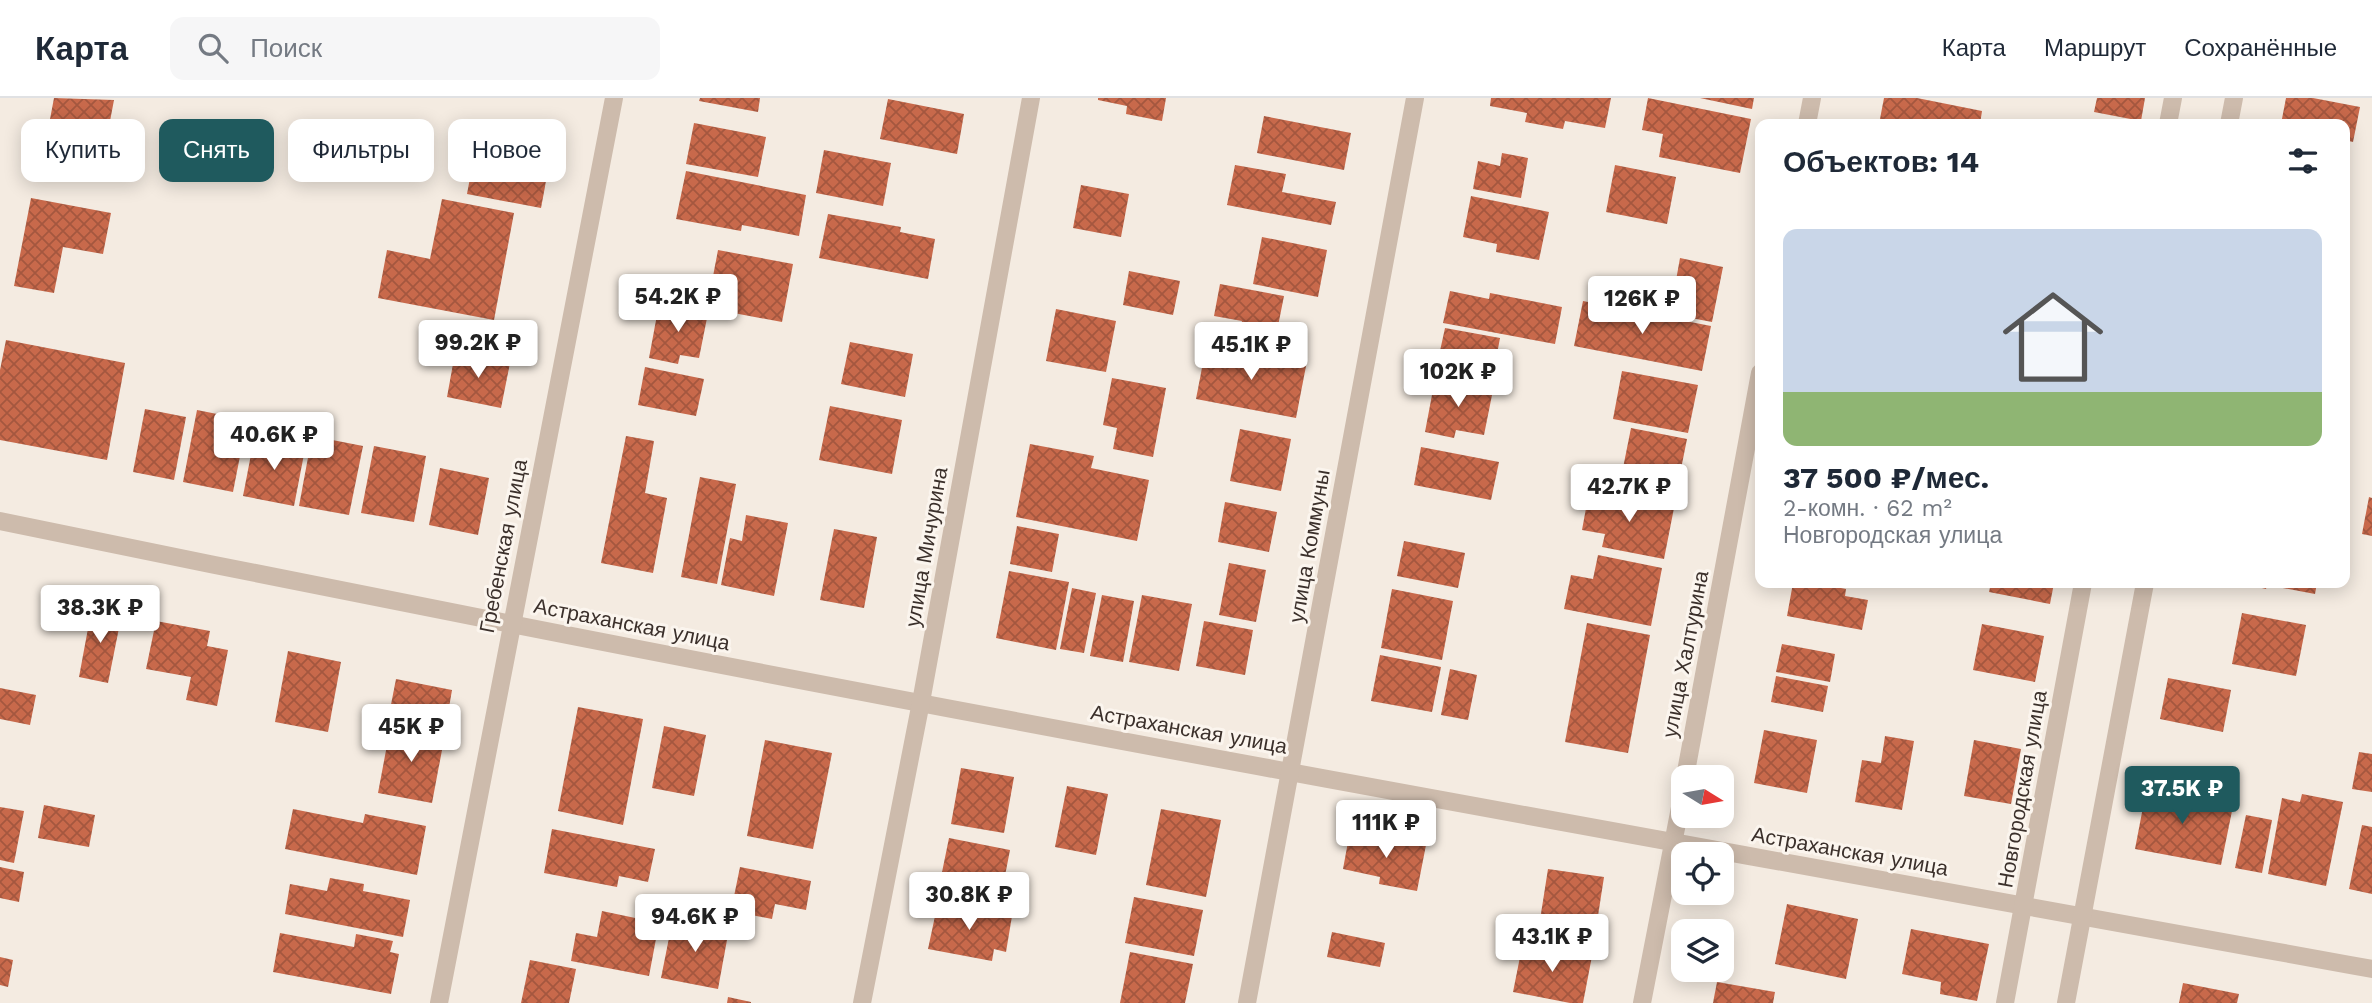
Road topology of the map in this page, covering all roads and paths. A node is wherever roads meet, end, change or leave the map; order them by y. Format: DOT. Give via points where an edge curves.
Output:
graph roads {
  1 [pos="614,98"];
  2 [pos="1031,98"];
  3 [pos="1415,98"];
  4 [pos="1812,98"];
  5 [pos="2173,98"];
  6 [pos="2234,98"];
  7 [pos="1808,119"];
  8 [pos="2169,119"];
  9 [pos="2230,119"];
  10 [pos="1755,400"];
  11 [pos="0,522"];
  12 [pos="2082,588"];
  13 [pos="2144,588"];
  14 [pos="511,624"];
  15 [pos="921,702"];
  16 [pos="1687,765"];
  17 [pos="1291,771"];
  18 [pos="1671,843"];
  19 [pos="1671,853"];
  20 [pos="1734,854"];
  21 [pos="2024,904"];
  22 [pos="2083,916"];
  23 [pos="2372,969"];
  24 [pos="439,1003"];
  25 [pos="862,1003"];
  26 [pos="1247,1003"];
  27 [pos="1642,1003"];
  28 [pos="2005,1003"];
  29 [pos="2066,1003"];
  1 -- 14 [label="street, Гребенская улица"];
  2 -- 15 [label="street, улица Мичурина"];
  3 -- 17 [label="street, улица Коммуны"];
  4 -- 7 [label="street"];
  5 -- 8 [label="street"];
  6 -- 9 [label="street"];
  10 -- 16 [label="street, улица Халтурина"];
  11 -- 14 [label="street, Астраханская улица"];
  12 -- 21 [label="street, Новгородская улица"];
  13 -- 22 [label="street"];
  14 -- 15 [label="street, Астраханская улица"];
  14 -- 24 [label="street, Гребенская улица"];
  15 -- 17 [label="street, Астраханская улица"];
  15 -- 25 [label="street, улица Мичурина"];
  17 -- 18 [label="street, Астраханская улица"];
  17 -- 26 [label="street, улица Коммуны"];
  19 -- 27 [label="street"];
  20 -- 21 [label="street, Астраханская улица"];
  21 -- 22 [label="street, Астраханская улица"];
  21 -- 28 [label="street, Новгородская улица"];
  22 -- 23 [label="street, Астраханская улица"];
  22 -- 29 [label="street"];
}
